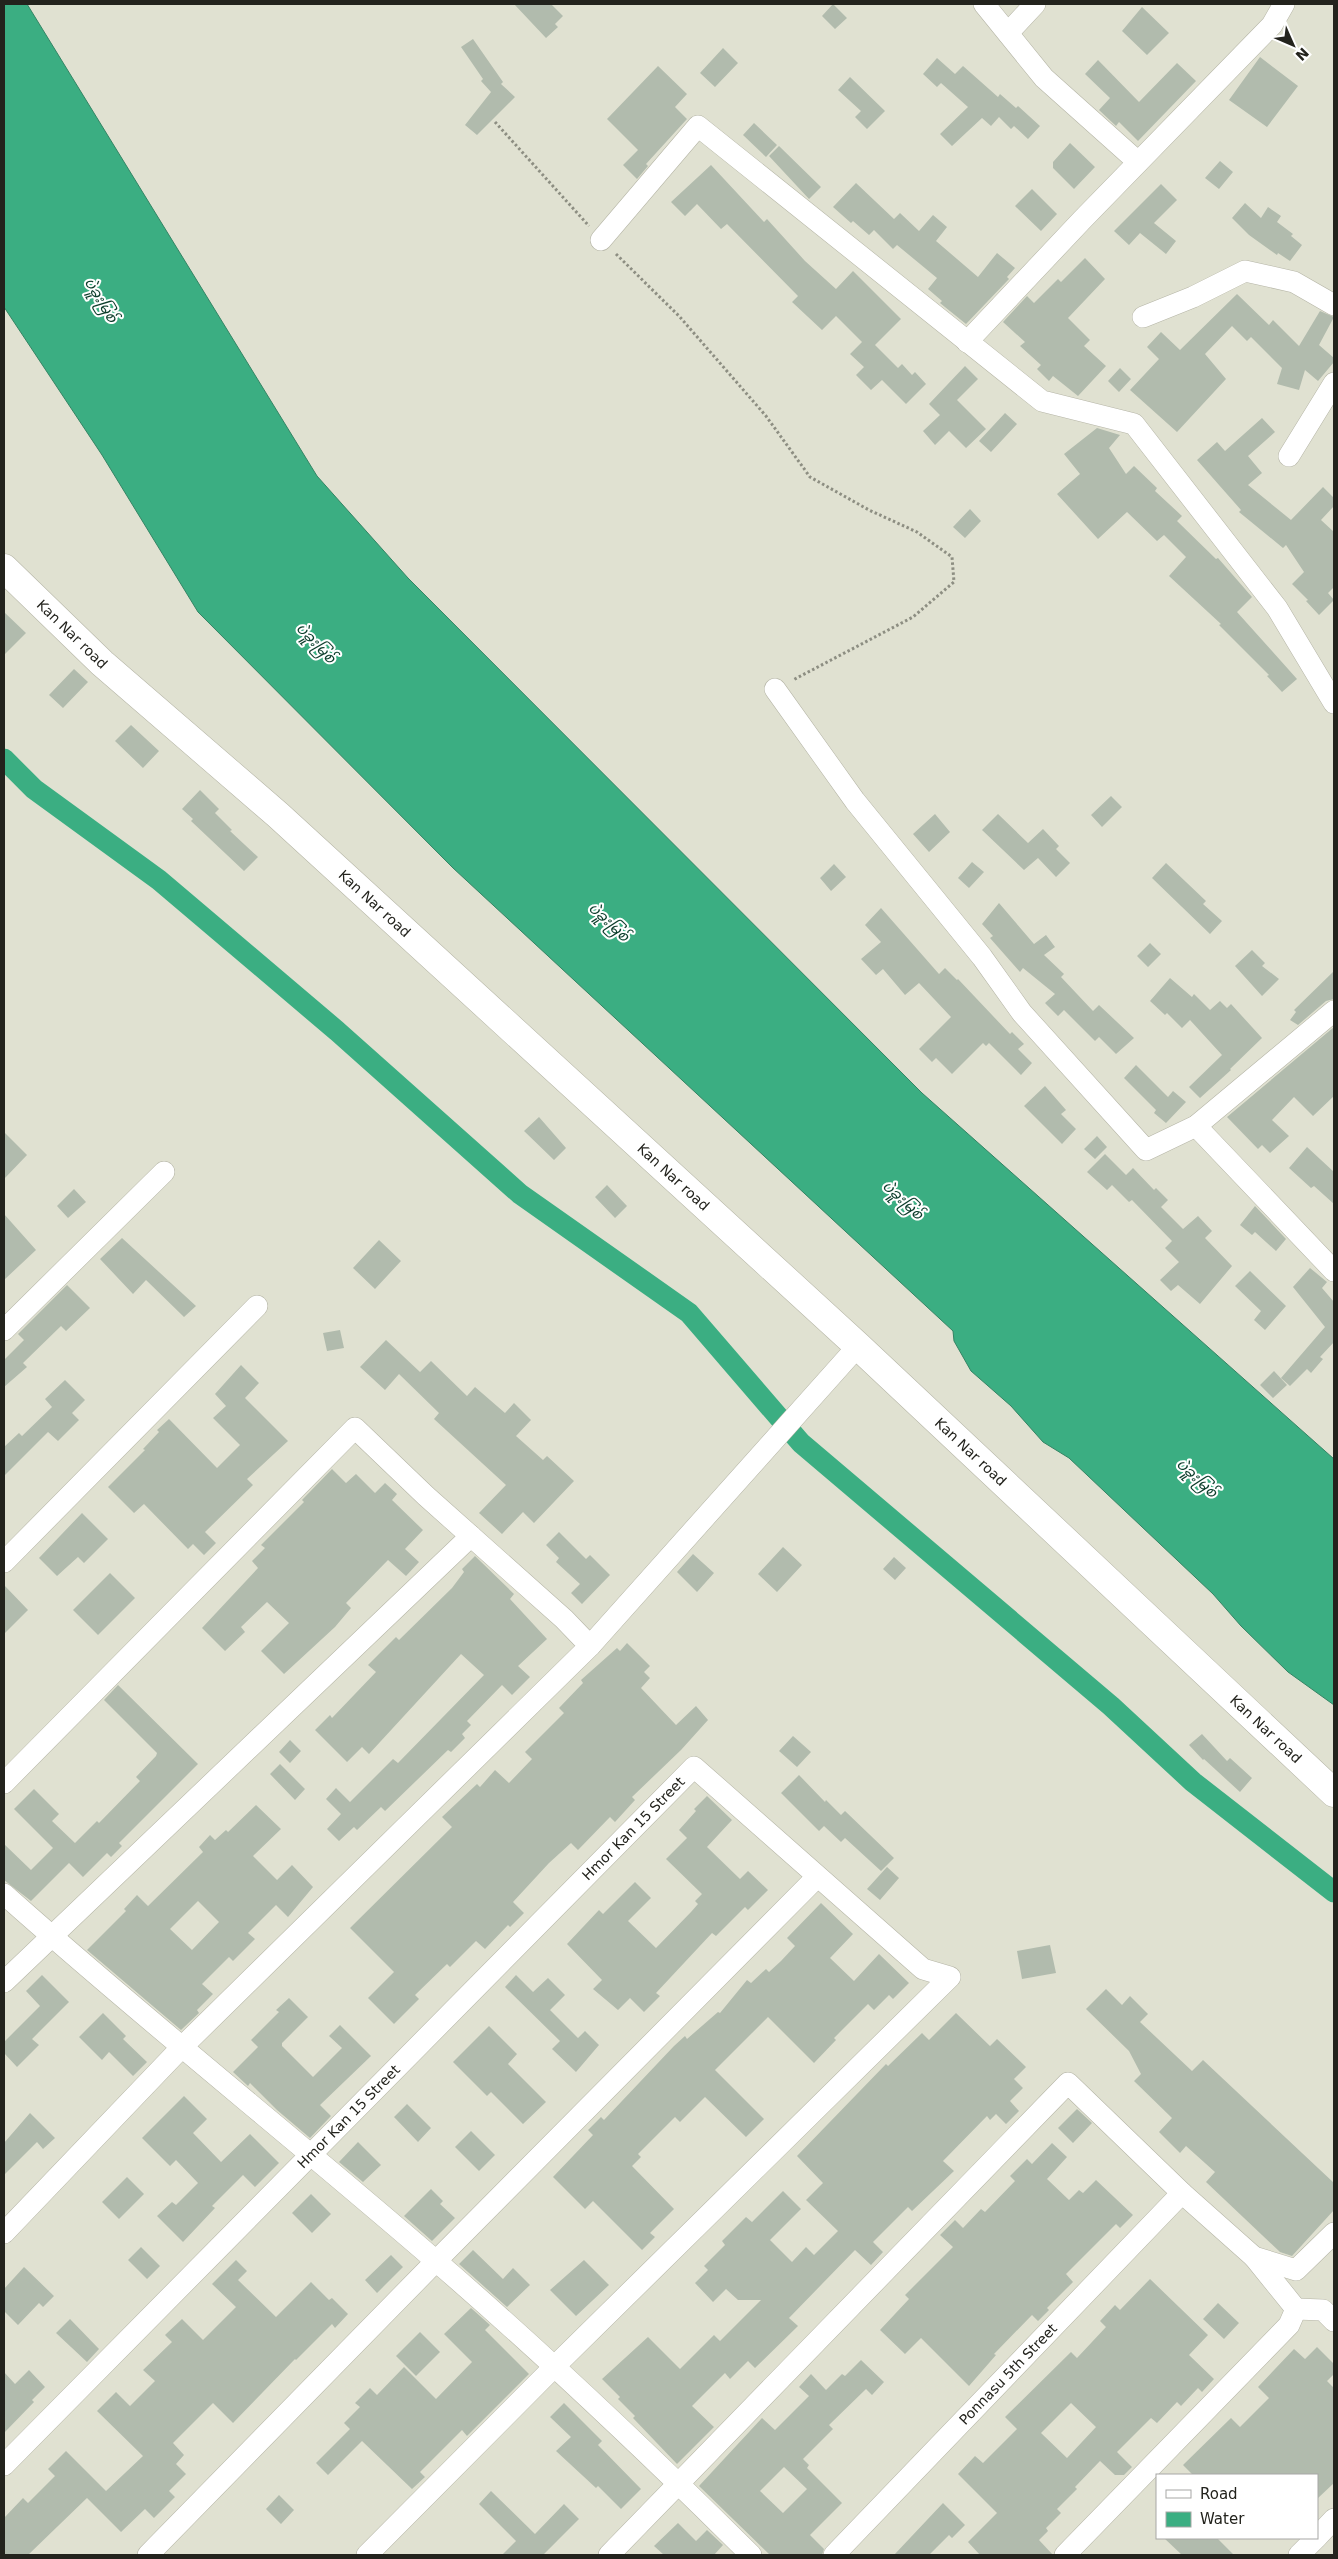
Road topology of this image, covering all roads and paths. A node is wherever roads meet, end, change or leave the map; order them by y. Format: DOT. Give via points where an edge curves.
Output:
graph roads {
  1 [pos="984,4"];
  2 [pos="1035,4"];
  3 [pos="1284,4"];
  4 [pos="1008,33"];
  5 [pos="495,122"];
  6 [pos="1138,162"];
  7 [pos="602,240"];
  8 [pos="1334,305"];
  9 [pos="1143,317"];
  10 [pos="967,342"];
  11 [pos="1334,383"];
  12 [pos="1288,456"];
  13 [pos="4,568"];
  14 [pos="775,689"];
  15 [pos="1334,703"];
  16 [pos="1334,1011"];
  17 [pos="1196,1126"];
  18 [pos="164,1172"];
  19 [pos="1331,1262"];
  20 [pos="257,1306"];
  21 [pos="4,1330"];
  22 [pos="858,1346"];
  23 [pos="471,1536"];
  24 [pos="4,1562"];
  25 [pos="590,1646"];
  26 [pos="4,1783"];
  27 [pos="1334,1793"];
  28 [pos="818,1878"];
  29 [pos="4,1894"];
  30 [pos="50,1936"];
  31 [pos="4,1982"];
  32 [pos="182,2048"];
  33 [pos="309,2154"];
  34 [pos="1182,2193"];
  35 [pos="4,2233"];
  36 [pos="1334,2233"];
  37 [pos="1254,2257"];
  38 [pos="436,2261"];
  39 [pos="1296,2309"];
  40 [pos="1334,2321"];
  41 [pos="555,2366"];
  42 [pos="4,2465"];
  43 [pos="679,2483"];
  44 [pos="1334,2519"];
  45 [pos="1318,2535"];
  46 [pos="1314,2539"];
  47 [pos="148,2555"];
  48 [pos="367,2555"];
  49 [pos="609,2555"];
  50 [pos="751,2555"];
  51 [pos="834,2555"];
  52 [pos="1065,2555"];
  53 [pos="1299,2555"];
  1 -- 4 [label="street"];
  2 -- 4 [label="street"];
  3 -- 6 [label="street" via="1272,25"];
  4 -- 6 [label="street" via="1044,78"];
  5 -- 7 [label="path"];
  6 -- 10 [label="street"];
  7 -- 10 [label="street" via="698,126"];
  7 -- 14 [label="path" via="679,316 766,416 810,477 917,532 952,557 954,582 913,616"];
  8 -- 9 [label="street" via="1294,282 1244,271 1193,297"];
  10 -- 15 [label="street" via="1042,401 1134,424 1277,608"];
  11 -- 12 [label="street"];
  13 -- 22 [label="street, Kan Nar road" via="102,663 286,822"];
  14 -- 17 [label="street" via="855,801 982,957 1022,1013 1146,1150"];
  16 -- 17 [label="street"];
  17 -- 19 [label="street"];
  18 -- 21 [label="street"];
  20 -- 24 [label="street"];
  22 -- 25 [label="street"];
  22 -- 27 [label="street, Kan Nar road"];
  23 -- 25 [label="street"];
  23 -- 26 [label="street" via="355,1428"];
  23 -- 30 [label="street"];
  25 -- 32 [label="street"];
  28 -- 33 [label="street, Hmor Kan 15 Street" via="694,1767"];
  28 -- 38 [label="street"];
  28 -- 41 [label="street" via="923,1969 950,1977"];
  29 -- 30 [label="street"];
  30 -- 31 [label="street"];
  30 -- 32 [label="street"];
  32 -- 33 [label="street"];
  32 -- 35 [label="street"];
  33 -- 38 [label="street"];
  33 -- 42 [label="street, Hmor Kan 15 Street"];
  34 -- 37 [label="street"];
  34 -- 43 [label="street" via="1068,2082"];
  34 -- 51 [label="street, Ponnasu 5th Street"];
  36 -- 37 [label="street" via="1296,2270"];
  37 -- 39 [label="street"];
  38 -- 41 [label="street"];
  38 -- 47 [label="street"];
  39 -- 40 [label="street" via="1323,2310"];
  39 -- 52 [label="street" via="1289,2326"];
  41 -- 43 [label="street"];
  41 -- 48 [label="street"];
  43 -- 49 [label="street"];
  43 -- 50 [label="street"];
  44 -- 45 [label="street"];
  46 -- 53 [label="street"];
}
